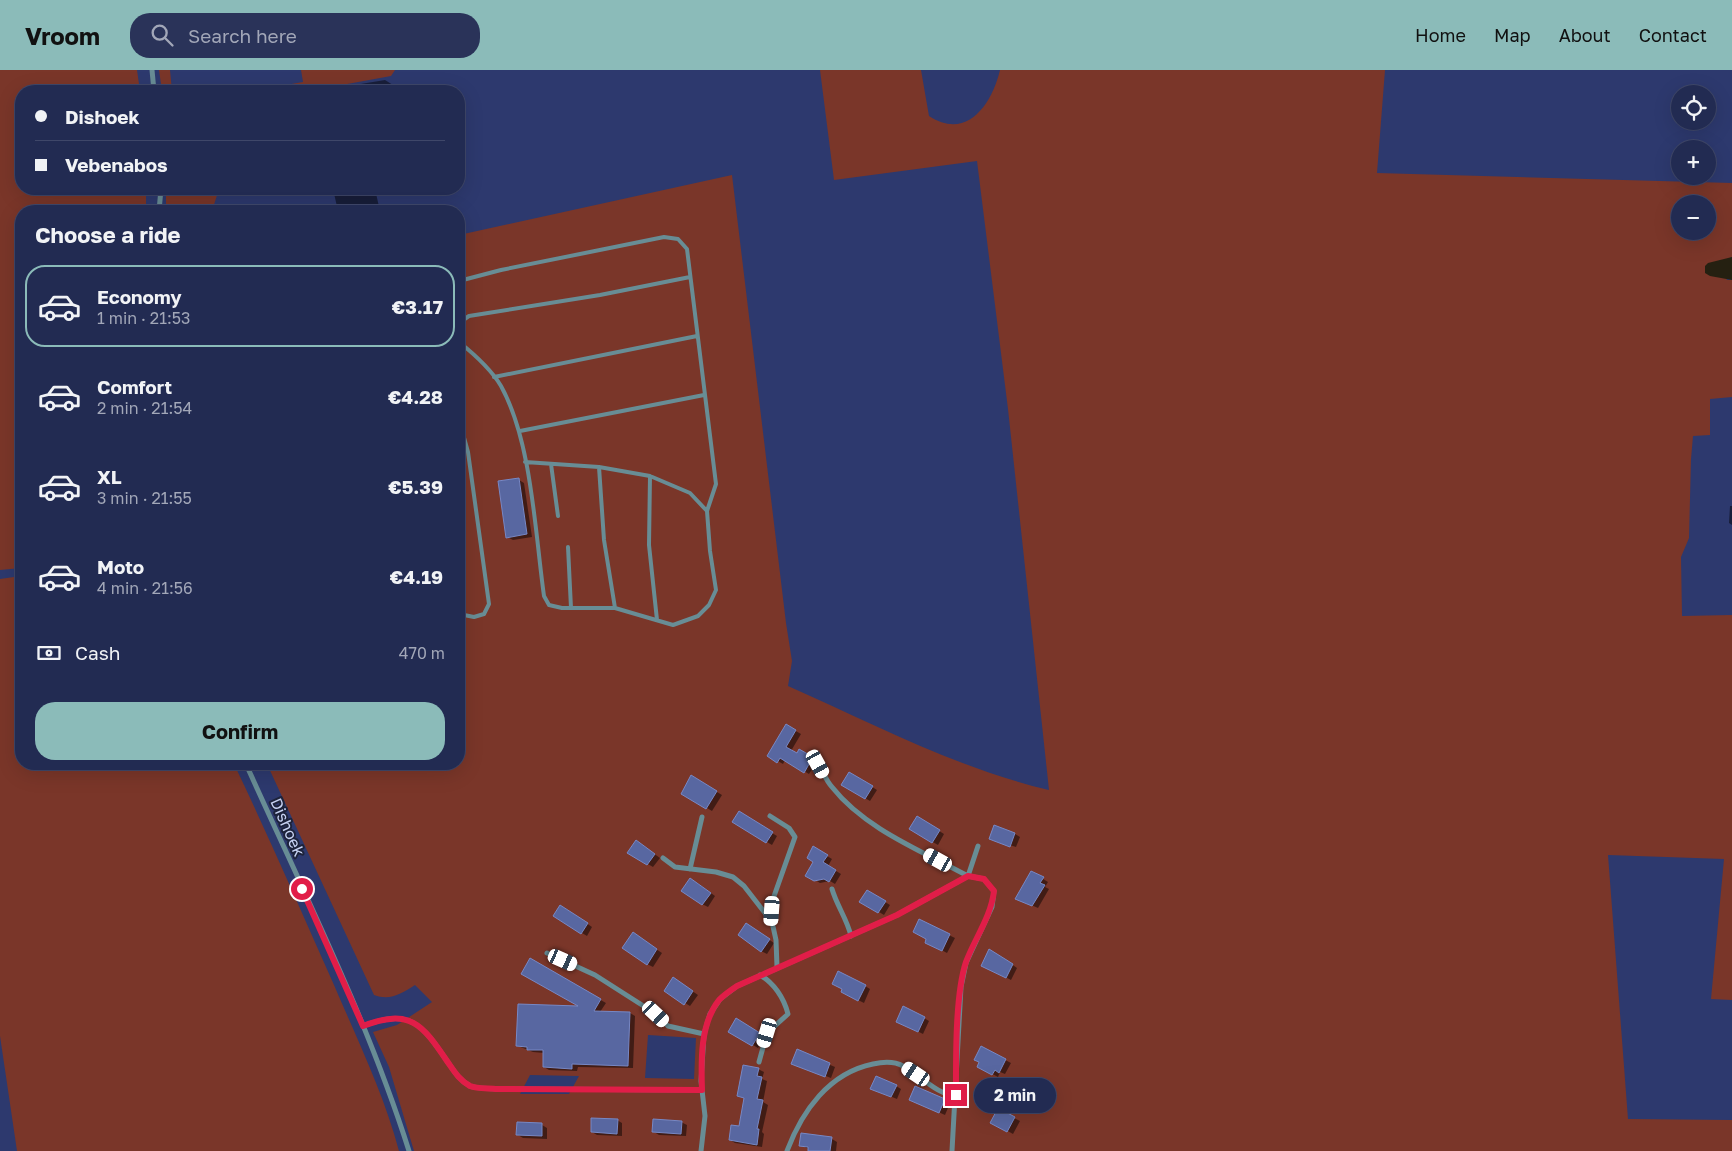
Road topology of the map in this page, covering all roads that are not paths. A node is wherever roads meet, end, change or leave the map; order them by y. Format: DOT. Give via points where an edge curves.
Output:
graph roads {
  1 [pos="152,70"];
  2 [pos="153,85"];
  3 [pos="690,277"];
  4 [pos="465,279"];
  5 [pos="465,319"];
  6 [pos="698,336"];
  7 [pos="465,347"];
  8 [pos="494,377"];
  9 [pos="704,395"];
  10 [pos="520,431"];
  11 [pos="465,441"];
  12 [pos="525,462"];
  13 [pos="551,464"];
  14 [pos="600,467"];
  15 [pos="650,476"];
  16 [pos="707,511"];
  17 [pos="558,516"];
  18 [pos="568,547"];
  19 [pos="570,608"];
  20 [pos="615,608"];
  21 [pos="465,615"];
  22 [pos="657,620"];
  23 [pos="818,764"];
  24 [pos="249,770"];
  25 [pos="770,816"];
  26 [pos="702,817"];
  27 [pos="978,846"];
  28 [pos="663,858"];
  29 [pos="690,868"];
  30 [pos="968,876"];
  31 [pos="832,889"];
  32 [pos="772,922"];
  33 [pos="852,936"];
  34 [pos="547,953"];
  35 [pos="777,967"];
  36 [pos="760,975"];
  37 [pos="363,1026"];
  38 [pos="704,1034"];
  39 [pos="759,1062"];
  40 [pos="702,1090"];
  41 [pos="956,1095"];
  42 [pos="409,1151"];
  43 [pos="701,1151"];
  44 [pos="787,1151"];
  45 [pos="952,1151"];
  1 -- 2 [label="street"];
  3 -- 4 [label="lane" via="687,249 678,239 664,237"];
  3 -- 5 [label="lane"];
  3 -- 6 [label="lane"];
  6 -- 8 [label="lane"];
  6 -- 9 [label="lane"];
  7 -- 8 [label="lane"];
  8 -- 10 [label="lane"];
  9 -- 10 [label="lane"];
  9 -- 16 [label="lane" via="716,484"];
  10 -- 12 [label="lane"];
  11 -- 21 [label="lane" via="490,604 484,614"];
  12 -- 13 [label="lane"];
  12 -- 19 [label="lane" via="544,596 550,605"];
  13 -- 14 [label="lane"];
  13 -- 17 [label="lane"];
  14 -- 15 [label="lane"];
  14 -- 20 [label="lane" via="604,540"];
  15 -- 16 [label="lane" via="690,493"];
  15 -- 22 [label="lane" via="650,546"];
  16 -- 22 [label="lane" via="716,590 709,606 686,622 673,625"];
  18 -- 19 [label="lane"];
  19 -- 20 [label="lane"];
  20 -- 22 [label="lane"];
  23 -- 30 [label="street" via="831,786 850,806 878,826"];
  24 -- 37 [label="street, Dishoek"];
  25 -- 32 [label="street" via="789,828 795,837 773,899"];
  26 -- 29 [label="street"];
  27 -- 30 [label="street"];
  28 -- 29 [label="street" via="675,867"];
  29 -- 32 [label="street" via="732,877 744,886"];
  30 -- 33 [label="street"];
  30 -- 41 [label="street" via="984,879 994,891 992,906 966,964 963,979"];
  31 -- 33 [label="street" via="838,908 848,920"];
  32 -- 35 [label="street"];
  33 -- 35 [label="street"];
  34 -- 38 [label="street" via="595,974 656,1014 668,1026"];
  35 -- 36 [label="street"];
  36 -- 38 [label="street" via="720,999 710,1014"];
  36 -- 39 [label="street" via="770,981 786,1005 788,1014 767,1033"];
  37 -- 40 [label="street" via="386,1019 407,1019 427,1031 458,1078 472,1087"];
  37 -- 42 [label="street, Dishoek"];
  38 -- 40 [label="street"];
  40 -- 43 [label="street" via="705,1116"];
  41 -- 44 [label="street" via="945,1094 902,1065 884,1062 858,1067 840,1076 825,1090 806,1114"];
  41 -- 45 [label="street"];
}
